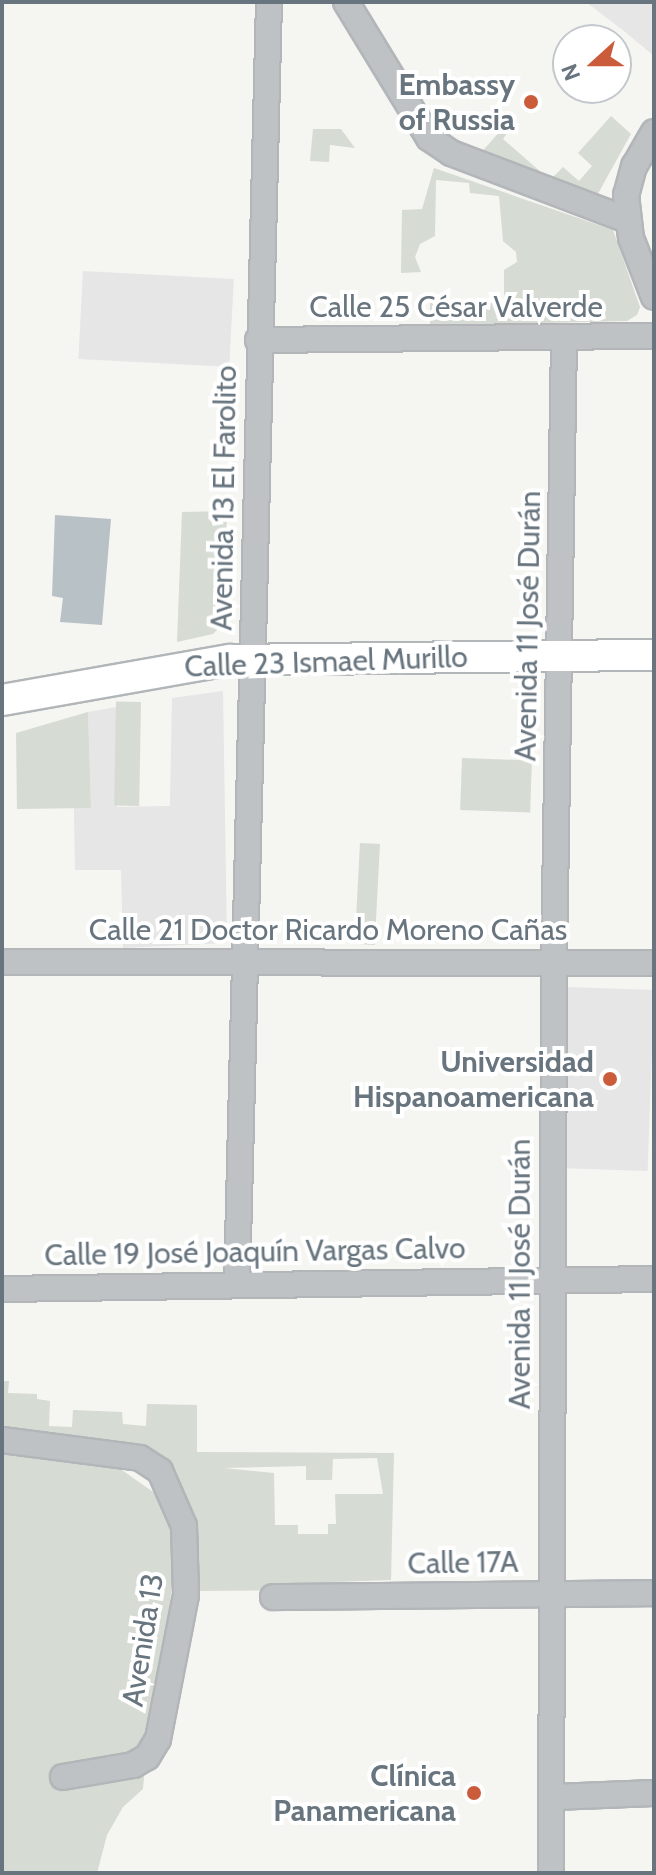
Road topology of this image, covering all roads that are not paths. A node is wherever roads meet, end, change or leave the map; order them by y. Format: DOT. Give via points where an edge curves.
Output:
graph roads {
  1 [pos="269,2"];
  2 [pos="346,2"];
  3 [pos="654,132"];
  4 [pos="627,220"];
  5 [pos="654,297"];
  6 [pos="654,336"];
  7 [pos="564,339"];
  8 [pos="258,340"];
  9 [pos="561,655"];
  10 [pos="654,655"];
  11 [pos="254,659"];
  12 [pos="2,700"];
  13 [pos="243,961"];
  14 [pos="2,962"];
  15 [pos="554,962"];
  16 [pos="654,963"];
  17 [pos="552,1279"];
  18 [pos="654,1279"];
  19 [pos="237,1283"];
  20 [pos="2,1289"];
  21 [pos="2,1440"];
  22 [pos="654,1593"];
  23 [pos="552,1594"];
  24 [pos="273,1597"];
  25 [pos="63,1777"];
  26 [pos="654,1793"];
  27 [pos="554,1797"];
  28 [pos="551,1873"];
  1 -- 8 [label="street, Avenida 13 El Farolito"];
  2 -- 4 [label="street" via="429,138 451,153"];
  3 -- 4 [label="street" via="634,166 626,195"];
  4 -- 5 [label="street"];
  6 -- 7 [label="street, Calle 25 César Valverde"];
  7 -- 8 [label="street, Calle 25 César Valverde"];
  7 -- 9 [label="street, Avenida 11 José Durán"];
  8 -- 11 [label="street, Avenida 13 El Farolito"];
  9 -- 10 [label="main road, Calle 23 Ismael Murillo"];
  9 -- 11 [label="main road, Calle 23 Ismael Murillo"];
  9 -- 15 [label="street, Avenida 11 José Durán"];
  11 -- 12 [label="main road, Calle 23 Ismael Murillo" via="197,663"];
  11 -- 13 [label="street, Avenida 13 El Farolito"];
  13 -- 14 [label="street, Calle 21 Doctor Ricardo Moreno Cañas"];
  13 -- 15 [label="street, Calle 21 Doctor Ricardo Moreno Cañas"];
  13 -- 19 [label="street, Avenida 13 El Farolito"];
  15 -- 16 [label="street, Calle 21 Doctor Ricardo Moreno Cañas"];
  15 -- 17 [label="street, Avenida 11 José Durán"];
  17 -- 18 [label="street, Calle 19 José Joaquín Vargas Calvo"];
  17 -- 19 [label="street, Calle 19 José Joaquín Vargas Calvo"];
  17 -- 23 [label="street, Avenida 11 José Durán"];
  19 -- 20 [label="street, Calle 19 José Joaquín Vargas Calvo"];
  21 -- 25 [label="street, Avenida 13" via="140,1458 160,1471 184,1526 186,1595 164,1715 147,1757 105,1773"];
  22 -- 23 [label="street, Calle 17A"];
  23 -- 24 [label="street, Calle 17A"];
  23 -- 27 [label="street, Avenida 11 José Durán"];
  26 -- 27 [label="street"];
  27 -- 28 [label="street, Avenida 11 José Durán"];
}
